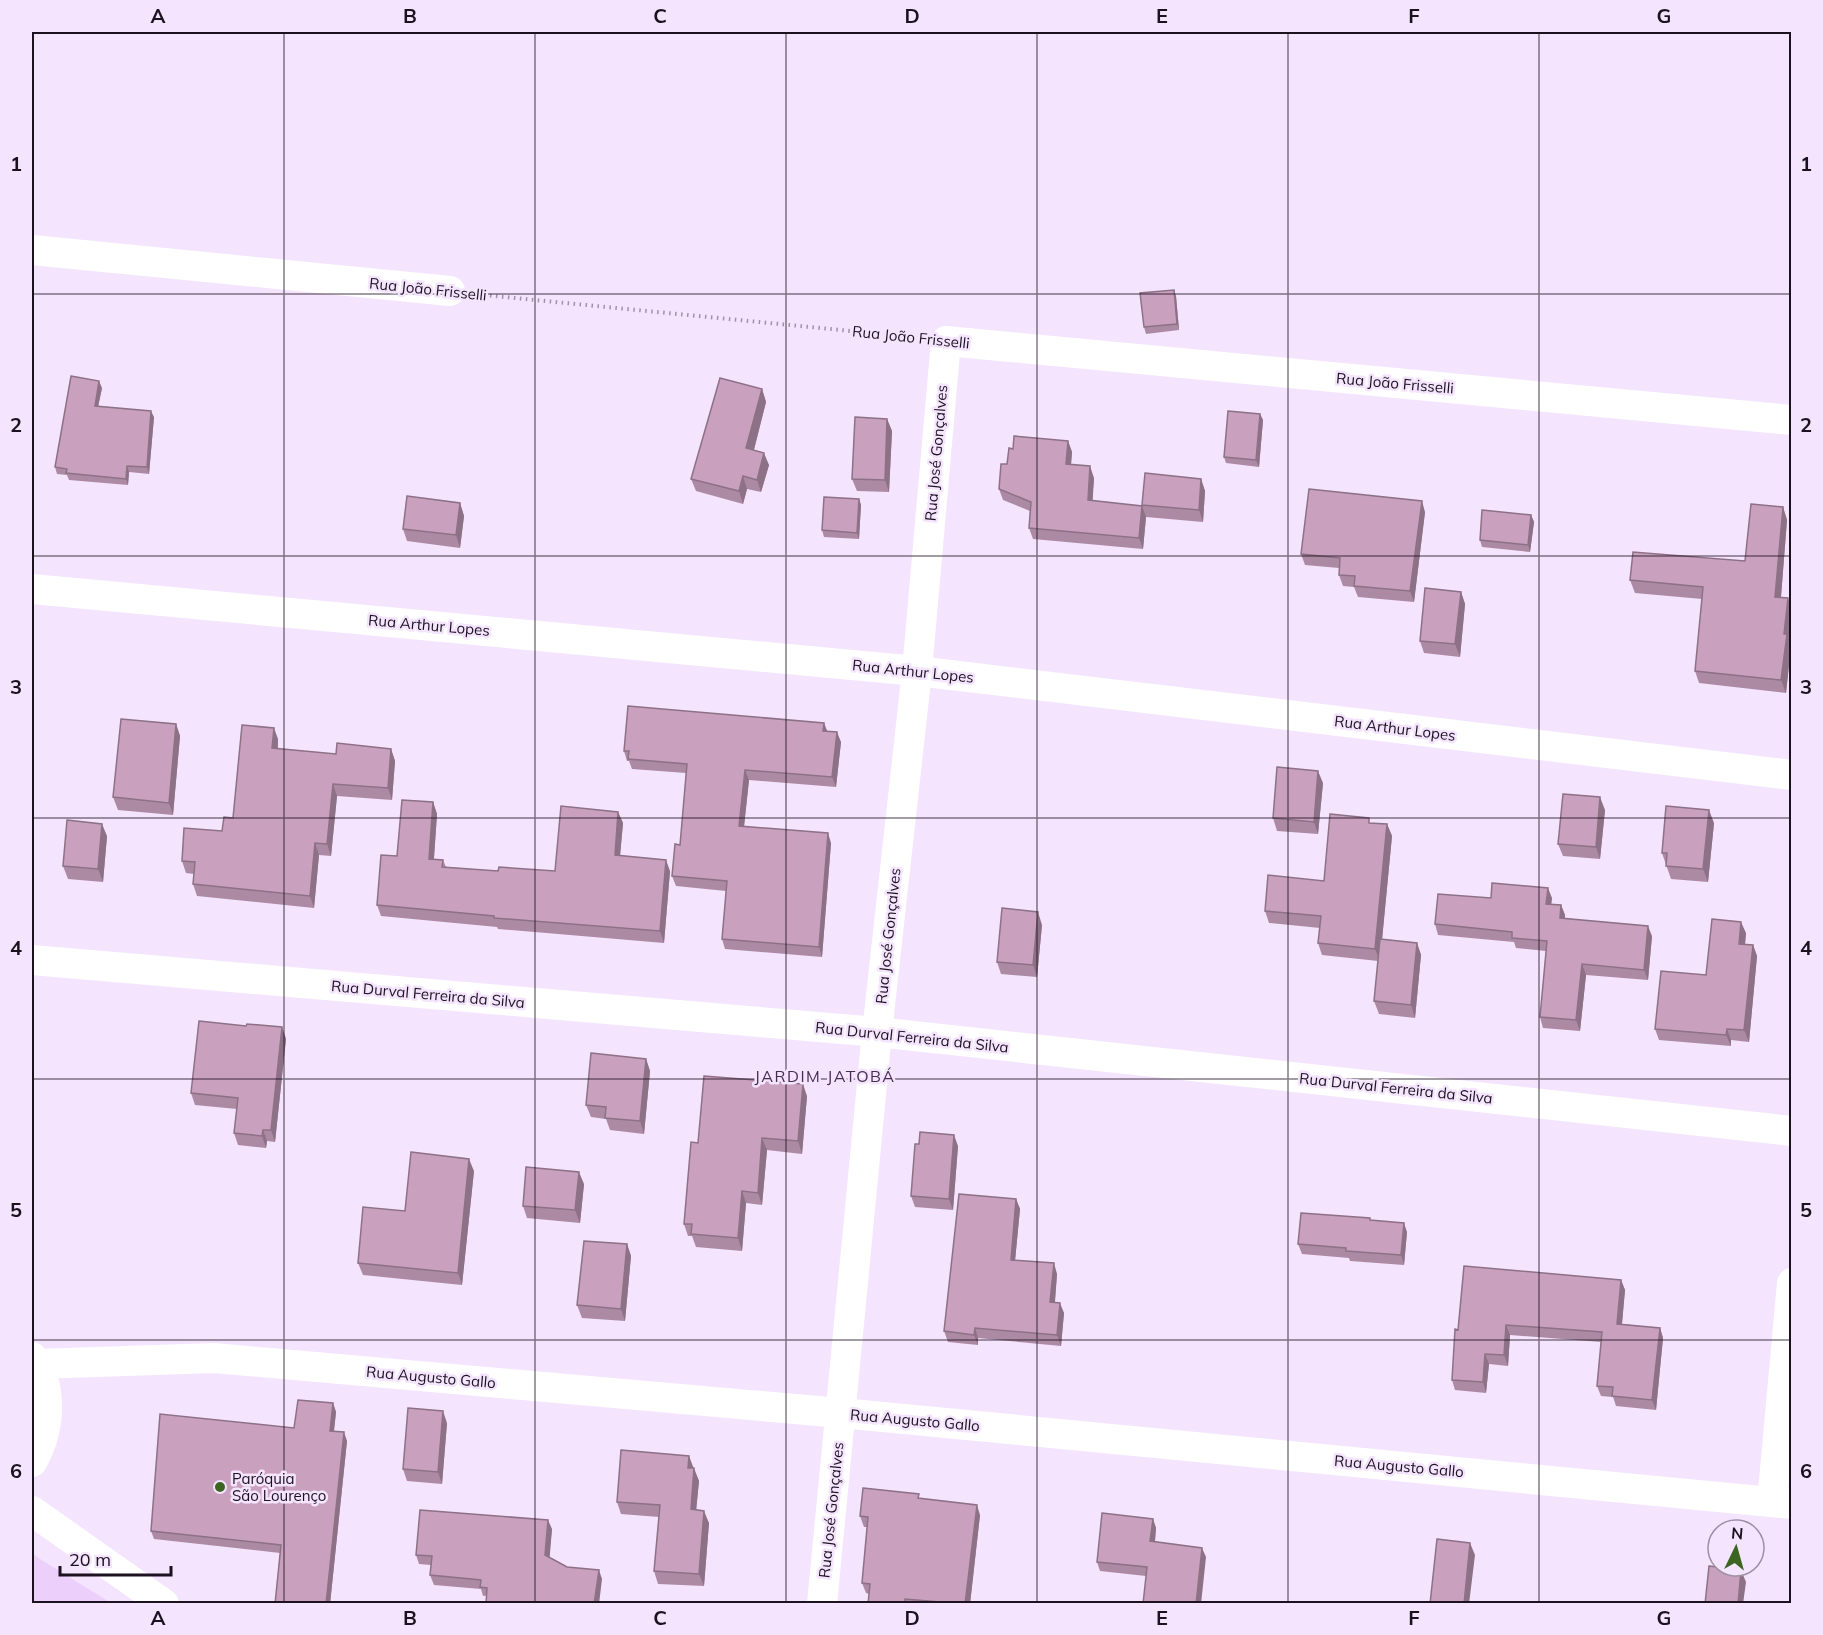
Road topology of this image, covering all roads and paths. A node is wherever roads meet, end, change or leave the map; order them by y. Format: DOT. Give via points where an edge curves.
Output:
graph roads {
  1 [pos="32,250"];
  2 [pos="450,291"];
  3 [pos="946,341"];
  4 [pos="1791,420"];
  5 [pos="32,589"];
  6 [pos="917,671"];
  7 [pos="1791,775"];
  8 [pos="32,960"];
  9 [pos="877,1032"];
  10 [pos="1791,1131"];
  11 [pos="1791,1283"];
  12 [pos="34,1361"];
  13 [pos="841,1413"];
  14 [pos="32,1462"];
  15 [pos="1782,1503"];
  16 [pos="32,1511"];
  17 [pos="164,1604"];
  18 [pos="822,1604"];
  1 -- 2 [label="street, Rua João Frisselli"];
  2 -- 3 [label="path, Rua João Frisselli"];
  3 -- 4 [label="street, Rua João Frisselli"];
  3 -- 6 [label="street, Rua José Gonçalves"];
  5 -- 6 [label="street, Rua Arthur Lopes"];
  6 -- 7 [label="street, Rua Arthur Lopes"];
  6 -- 9 [label="street, Rua José Gonçalves"];
  8 -- 9 [label="street, Rua Durval Ferreira da Silva"];
  9 -- 10 [label="street, Rua Durval Ferreira da Silva"];
  9 -- 13 [label="street, Rua José Gonçalves"];
  11 -- 15 [label="street"];
  12 -- 13 [label="street, Rua Augusto Gallo" via="214,1358"];
  12 -- 14 [label="street" via="46,1391 47,1420"];
  13 -- 15 [label="street, Rua Augusto Gallo"];
  13 -- 18 [label="street, Rua José Gonçalves"];
  16 -- 17 [label="street"];
}
